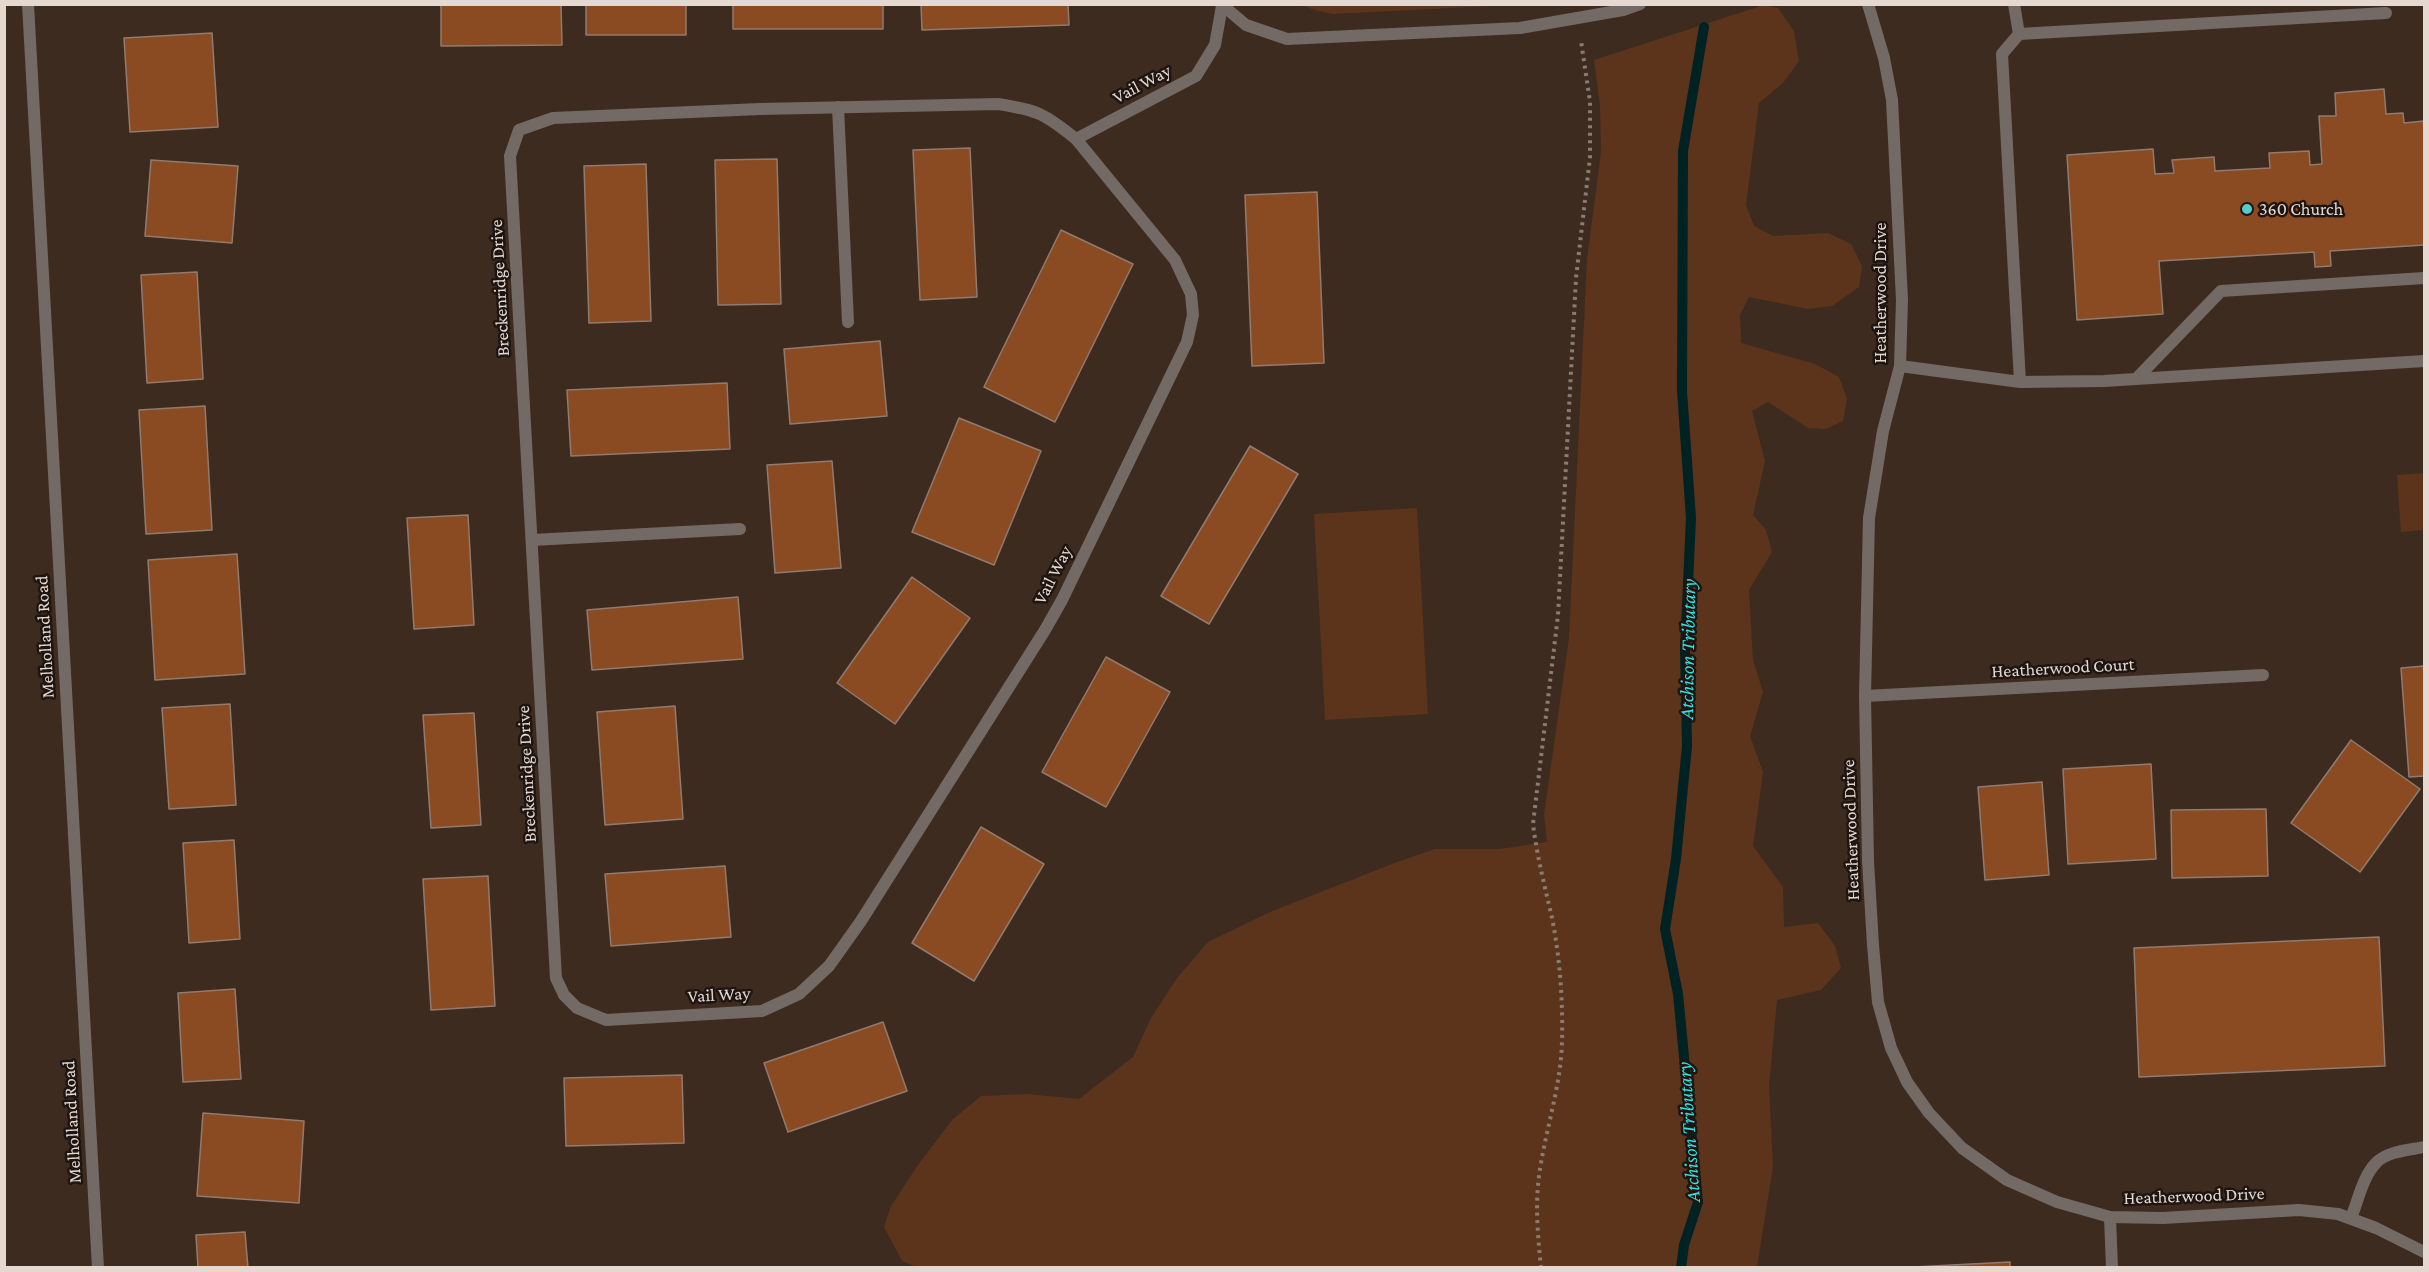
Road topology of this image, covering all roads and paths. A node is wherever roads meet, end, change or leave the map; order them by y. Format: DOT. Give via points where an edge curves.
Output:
graph roads {
  1 [pos="28,4"];
  2 [pos="1640,4"];
  3 [pos="1868,4"];
  4 [pos="2014,4"];
  5 [pos="1221,5"];
  6 [pos="2386,13"];
  7 [pos="2019,34"];
  8 [pos="1582,49"];
  9 [pos="838,107"];
  10 [pos="1076,139"];
  11 [pos="2424,278"];
  12 [pos="848,322"];
  13 [pos="2424,361"];
  14 [pos="1900,366"];
  15 [pos="2137,378"];
  16 [pos="2020,381"];
  17 [pos="740,529"];
  18 [pos="532,540"];
  19 [pos="2263,675"];
  20 [pos="1865,696"];
  21 [pos="577,1008"];
  22 [pos="2424,1147"];
  23 [pos="2110,1217"];
  24 [pos="2351,1218"];
  25 [pos="2424,1252"];
  26 [pos="98,1268"];
  27 [pos="1541,1268"];
  28 [pos="2112,1268"];
  1 -- 26 [label="street, Melholland Road"];
  2 -- 5 [label="street" via="1520,28 1287,39 1246,25"];
  3 -- 14 [label="street, Heatherwood Drive" via="1892,100 1902,300"];
  4 -- 7 [label="street"];
  5 -- 10 [label="street, Vail Way" via="1215,45 1196,76"];
  6 -- 7 [label="street"];
  7 -- 16 [label="street" via="2002,54"];
  8 -- 27 [label="path" via="1590,102 1590,157 1576,278 1558,615 1533,825 1562,998 1556,1091 1539,1176 1536,1216"];
  9 -- 10 [label="street, Breckenridge Drive" via="998,104 1031,109 1053,120"];
  9 -- 12 [label="street"];
  9 -- 18 [label="street, Breckenridge Drive" via="553,118 519,130 510,156"];
  10 -- 21 [label="street, Vail Way" via="1175,260 1191,294 1193,315 1187,342 1045,630 861,921 829,966 799,994 762,1011 606,1020"];
  11 -- 15 [label="street" via="2221,291"];
  13 -- 15 [label="street"];
  14 -- 16 [label="street"];
  14 -- 20 [label="street, Heatherwood Drive" via="1883,431 1869,518"];
  15 -- 16 [label="street"];
  17 -- 18 [label="street"];
  18 -- 21 [label="street, Breckenridge Drive" via="556,978 564,995"];
  19 -- 20 [label="street, Heatherwood Court"];
  20 -- 23 [label="street, Heatherwood Drive" via="1873,945 1878,1002 1891,1048 1907,1082 1929,1113 1962,1148 2007,1180 2057,1202"];
  22 -- 24 [label="street" via="2398,1152 2377,1162"];
  23 -- 24 [label="street, Heatherwood Drive" via="2300,1210"];
  23 -- 28 [label="street"];
  24 -- 25 [label="street, Heatherwood Drive"];
}
